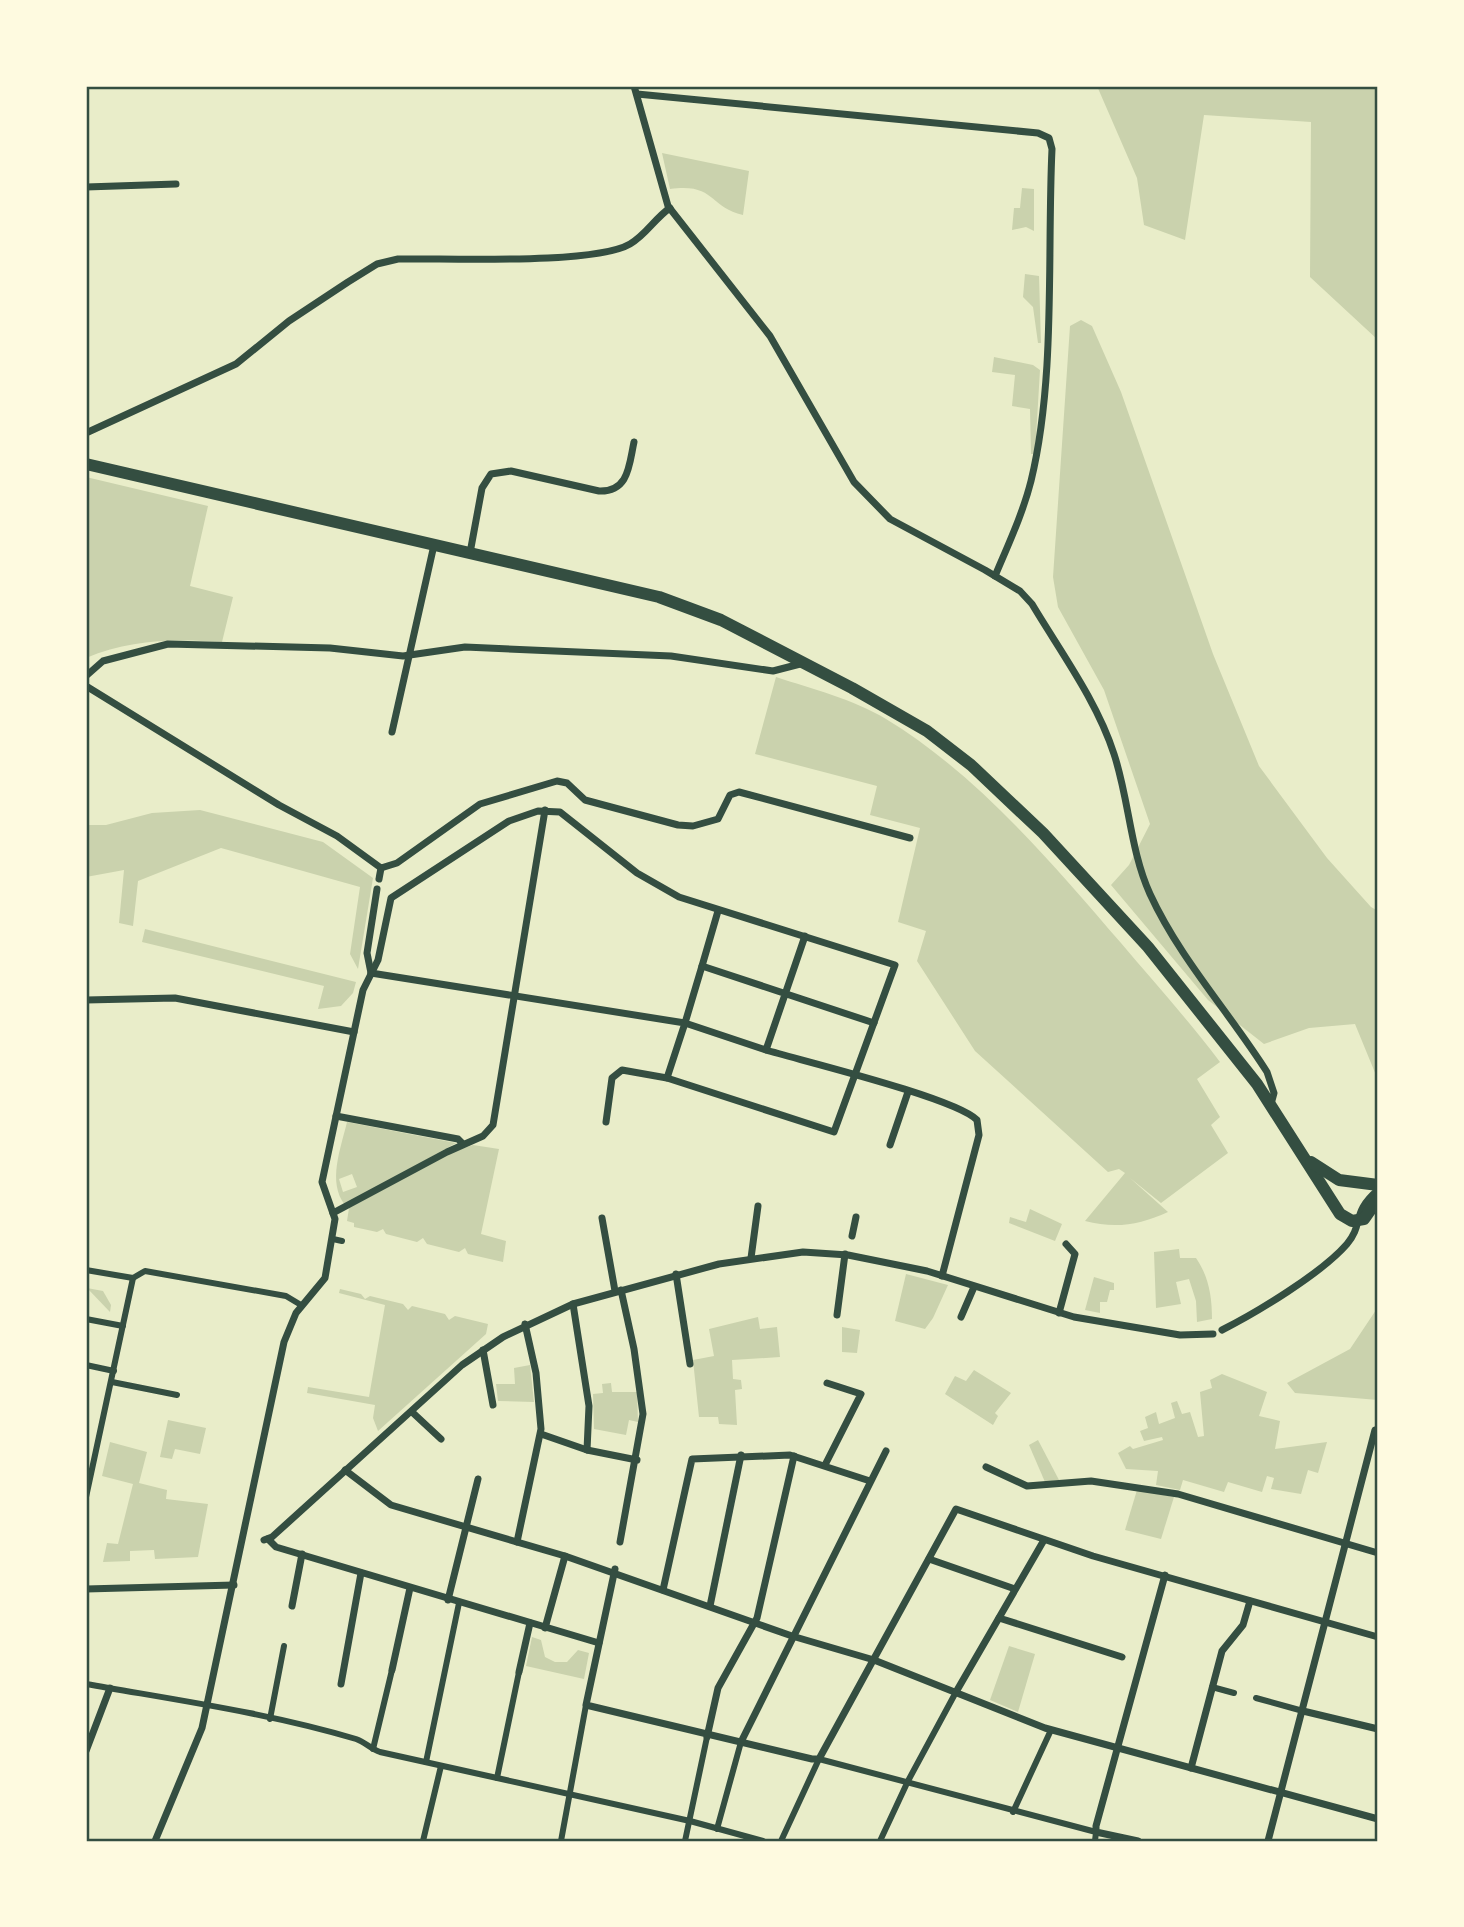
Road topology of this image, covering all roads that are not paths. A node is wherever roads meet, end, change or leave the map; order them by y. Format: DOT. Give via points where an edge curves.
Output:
graph roads {
  1 [pos="635,90"];
  2 [pos="176,184"];
  3 [pos="86,187"];
  4 [pos="670,208"];
  5 [pos="86,433"];
  6 [pos="634,442"];
  7 [pos="86,464"];
  8 [pos="435,545"];
  9 [pos="470,553"];
  10 [pos="995,576"];
  11 [pos="410,656"];
  12 [pos="805,663"];
  13 [pos="86,676"];
  14 [pos="86,686"];
  15 [pos="392,732"];
  16 [pos="545,810"];
  17 [pos="910,838"];
  18 [pos="381,868"];
  19 [pos="379,879"];
  20 [pos="377,889"];
  21 [pos="718,911"];
  22 [pos="805,936"];
  23 [pos="702,967"];
  24 [pos="371,973"];
  25 [pos="785,993"];
  26 [pos="516,996"];
  27 [pos="86,1000"];
  28 [pos="685,1023"];
  29 [pos="874,1023"];
  30 [pos="354,1032"];
  31 [pos="766,1050"];
  32 [pos="855,1076"];
  33 [pos="667,1078"];
  34 [pos="908,1092"];
  35 [pos="1270,1104"];
  36 [pos="336,1115"];
  37 [pos="606,1122"];
  38 [pos="463,1144"];
  39 [pos="890,1145"];
  40 [pos="1301,1151"];
  41 [pos="1378,1188"];
  42 [pos="1378,1199"];
  43 [pos="758,1206"];
  44 [pos="333,1213"];
  45 [pos="856,1217"];
  46 [pos="602,1218"];
  47 [pos="1357,1221"];
  48 [pos="852,1236"];
  49 [pos="333,1239"];
  50 [pos="342,1241"];
  51 [pos="1066,1244"];
  52 [pos="330,1253"];
  53 [pos="848,1253"];
  54 [pos="339,1255"];
  55 [pos="751,1258"];
  56 [pos="327,1268"];
  57 [pos="336,1270"];
  58 [pos="86,1271"];
  59 [pos="676,1274"];
  60 [pos="942,1276"];
  61 [pos="133,1278"];
  62 [pos="974,1287"];
  63 [pos="618,1290"];
  64 [pos="573,1304"];
  65 [pos="302,1305"];
  66 [pos="1059,1313"];
  67 [pos="837,1315"];
  68 [pos="961,1317"];
  69 [pos="86,1319"];
  70 [pos="525,1324"];
  71 [pos="123,1326"];
  72 [pos="1222,1330"];
  73 [pos="1213,1334"];
  74 [pos="483,1350"];
  75 [pos="690,1364"];
  76 [pos="86,1365"];
  77 [pos="114,1371"];
  78 [pos="112,1382"];
  79 [pos="827,1383"];
  80 [pos="177,1395"];
  81 [pos="493,1405"];
  82 [pos="412,1412"];
  83 [pos="1375,1430"];
  84 [pos="541,1434"];
  85 [pos="441,1439"];
  86 [pos="587,1450"];
  87 [pos="886,1451"];
  88 [pos="741,1455"];
  89 [pos="796,1456"];
  90 [pos="637,1460"];
  91 [pos="825,1465"];
  92 [pos="986,1467"];
  93 [pos="345,1471"];
  94 [pos="478,1479"];
  95 [pos="870,1481"];
  96 [pos="86,1497"];
  97 [pos="465,1528"];
  98 [pos="1044,1541"];
  99 [pos="517,1542"];
  100 [pos="620,1542"];
  101 [pos="1345,1543"];
  102 [pos="1378,1553"];
  103 [pos="302,1554"];
  104 [pos="565,1556"];
  105 [pos="929,1559"];
  106 [pos="614,1570"];
  107 [pos="361,1573"];
  108 [pos="1165,1575"];
  109 [pos="234,1585"];
  110 [pos="410,1588"];
  111 [pos="86,1589"];
  112 [pos="1015,1589"];
  113 [pos="663,1590"];
  114 [pos="448,1600"];
  115 [pos="1250,1601"];
  116 [pos="459,1603"];
  117 [pos="292,1606"];
  118 [pos="710,1606"];
  119 [pos="999,1618"];
  120 [pos="530,1623"];
  121 [pos="755,1623"];
  122 [pos="1325,1623"];
  123 [pos="545,1628"];
  124 [pos="792,1636"];
  125 [pos="1378,1637"];
  126 [pos="599,1643"];
  127 [pos="284,1646"];
  128 [pos="1122,1657"];
  129 [pos="874,1660"];
  130 [pos="392,1670"];
  131 [pos="519,1672"];
  132 [pos="86,1684"];
  133 [pos="341,1684"];
  134 [pos="1212,1687"];
  135 [pos="110,1688"];
  136 [pos="956,1692"];
  137 [pos="1233,1693"];
  138 [pos="1256,1698"];
  139 [pos="208,1705"];
  140 [pos="586,1705"];
  141 [pos="1303,1711"];
  142 [pos="270,1719"];
  143 [pos="1378,1729"];
  144 [pos="1051,1730"];
  145 [pos="707,1737"];
  146 [pos="741,1742"];
  147 [pos="373,1749"];
  148 [pos="1116,1749"];
  149 [pos="86,1751"];
  150 [pos="819,1759"];
  151 [pos="426,1762"];
  152 [pos="441,1766"];
  153 [pos="1191,1768"];
  154 [pos="497,1778"];
  155 [pos="908,1781"];
  156 [pos="1281,1793"];
  157 [pos="568,1794"];
  158 [pos="1013,1812"];
  159 [pos="1378,1819"];
  160 [pos="690,1821"];
  161 [pos="717,1829"];
  162 [pos="1096,1832"];
  163 [pos="155,1841"];
  164 [pos="423,1841"];
  165 [pos="561,1841"];
  166 [pos="685,1841"];
  167 [pos="763,1841"];
  168 [pos="781,1841"];
  169 [pos="880,1841"];
  170 [pos="1096,1841"];
  171 [pos="1139,1841"];
  172 [pos="1268,1841"];
  1 -- 4 [label="street"];
  1 -- 10 [label="street" via="1038,132 1049,138 1048,341 1037,449 1027,495"];
  2 -- 3 [label="street"];
  4 -- 5 [label="street" via="632,243 608,251 545,257 398,259 377,264 306,309 240,362"];
  4 -- 10 [label="street" via="770,336 865,495 899,526"];
  6 -- 9 [label="street" via="625,479 610,491 512,471 491,474 482,488"];
  7 -- 8 [label="main road"];
  8 -- 9 [label="main road"];
  8 -- 11 [label="street"];
  9 -- 12 [label="main road" via="684,605"];
  10 -- 35 [label="street" via="1029,600 1095,711 1121,775 1138,861 1150,894 1192,965 1267,1072 1274,1093"];
  11 -- 12 [label="street" via="465,647 685,657 773,671"];
  11 -- 13 [label="street" via="330,648 168,644 103,662"];
  11 -- 15 [label="street"];
  12 -- 35 [label="main road" via="927,732 1006,797 1148,947 1229,1045"];
  14 -- 18 [label="street" via="337,836"];
  16 -- 21 [label="street" via="568,816 658,886"];
  16 -- 24 [label="street" via="509,821 394,895"];
  16 -- 26 [label="street"];
  17 -- 18 [label="street" via="739,792 730,794 718,820 678,825 585,800 567,783 550,781 480,804 410,855"];
  18 -- 19 [label="street"];
  20 -- 24 [label="street" via="367,953"];
  21 -- 22 [label="street"];
  21 -- 23 [label="street"];
  22 -- 25 [label="street"];
  22 -- 29 [label="street" via="895,965"];
  23 -- 25 [label="street"];
  23 -- 28 [label="street"];
  24 -- 26 [label="street"];
  24 -- 30 [label="street" via="363,987"];
  25 -- 29 [label="street"];
  25 -- 31 [label="street"];
  26 -- 28 [label="street"];
  26 -- 38 [label="street" via="494,1121 483,1136"];
  27 -- 30 [label="street" via="175,998"];
  28 -- 31 [label="street"];
  28 -- 33 [label="street"];
  29 -- 32 [label="street"];
  30 -- 36 [label="street"];
  31 -- 32 [label="street"];
  32 -- 33 [label="street" via="834,1132"];
  32 -- 34 [label="street"];
  33 -- 37 [label="street" via="615,1072"];
  34 -- 39 [label="street"];
  34 -- 60 [label="street" via="975,1117 979,1135"];
  35 -- 40 [label="main road"];
  36 -- 38 [label="street" via="458,1139"];
  36 -- 44 [label="street" via="321,1185"];
  38 -- 44 [label="street"];
  40 -- 41 [label="main road" via="1334,1179"];
  40 -- 47 [label="main road" via="1337,1210 1346,1219"];
  41 -- 47 [label="street" via="1360,1208"];
  42 -- 47 [label="main road" via="1371,1213"];
  43 -- 55 [label="street"];
  44 -- 49 [label="street"];
  45 -- 48 [label="street"];
  46 -- 63 [label="street"];
  47 -- 72 [label="street" via="1351,1239 1337,1254"];
  49 -- 50 [label="street"];
  49 -- 52 [label="street"];
  51 -- 66 [label="street" via="1075,1254"];
  52 -- 54 [label="street"];
  52 -- 56 [label="street"];
  53 -- 55 [label="street"];
  53 -- 60 [label="street"];
  53 -- 67 [label="street"];
  55 -- 59 [label="street"];
  56 -- 57 [label="street"];
  56 -- 65 [label="street" via="321,1286"];
  58 -- 61 [label="street"];
  59 -- 63 [label="street"];
  59 -- 75 [label="street"];
  60 -- 62 [label="street"];
  61 -- 65 [label="street" via="145,1271 286,1296"];
  61 -- 71 [label="street"];
  62 -- 66 [label="street"];
  62 -- 68 [label="street"];
  63 -- 64 [label="street"];
  63 -- 90 [label="street" via="642,1399"];
  64 -- 70 [label="street"];
  64 -- 86 [label="street" via="589,1406"];
  65 -- 109 [label="street" via="281,1354"];
  66 -- 73 [label="street" via="1146,1329"];
  69 -- 71 [label="street"];
  70 -- 74 [label="street"];
  70 -- 84 [label="street" via="536,1373"];
  71 -- 77 [label="street"];
  74 -- 81 [label="street"];
  74 -- 82 [label="street"];
  76 -- 77 [label="street"];
  77 -- 78 [label="street"];
  78 -- 80 [label="street"];
  78 -- 96 [label="street"];
  79 -- 91 [label="street" via="861,1394"];
  82 -- 85 [label="street"];
  82 -- 93 [label="street"];
  83 -- 101 [label="street"];
  84 -- 86 [label="street"];
  84 -- 99 [label="street"];
  86 -- 90 [label="street"];
  87 -- 95 [label="street"];
  88 -- 89 [label="street"];
  88 -- 113 [label="street" via="694,1459 688,1469"];
  88 -- 118 [label="street"];
  89 -- 91 [label="street"];
  89 -- 121 [label="street"];
  90 -- 100 [label="street"];
  91 -- 95 [label="street"];
  92 -- 101 [label="street" via="1027,1486 1099,1481 1178,1493"];
  93 -- 97 [label="street" via="389,1505"];
  93 -- 103 [label="street" via="266,1540"];
  94 -- 97 [label="street"];
  95 -- 124 [label="street"];
  97 -- 99 [label="street"];
  97 -- 114 [label="street"];
  98 -- 105 [label="street" via="956,1509"];
  98 -- 108 [label="street"];
  98 -- 112 [label="street"];
  99 -- 104 [label="street"];
  101 -- 102 [label="street"];
  101 -- 122 [label="street"];
  103 -- 107 [label="street"];
  103 -- 117 [label="street"];
  104 -- 106 [label="street"];
  104 -- 123 [label="street"];
  105 -- 112 [label="street"];
  105 -- 129 [label="street"];
  106 -- 113 [label="street"];
  106 -- 126 [label="street"];
  107 -- 110 [label="street"];
  107 -- 133 [label="street"];
  108 -- 115 [label="street"];
  108 -- 148 [label="street"];
  109 -- 111 [label="street"];
  109 -- 139 [label="street"];
  110 -- 114 [label="street"];
  110 -- 130 [label="street"];
  112 -- 119 [label="street"];
  113 -- 118 [label="street"];
  114 -- 116 [label="street"];
  115 -- 122 [label="street"];
  115 -- 134 [label="street" via="1243,1625 1223,1647"];
  116 -- 120 [label="street"];
  116 -- 151 [label="street"];
  118 -- 121 [label="street"];
  119 -- 128 [label="street"];
  119 -- 136 [label="street"];
  120 -- 123 [label="street"];
  120 -- 131 [label="street"];
  121 -- 124 [label="street"];
  121 -- 145 [label="street" via="718,1688"];
  122 -- 125 [label="street"];
  122 -- 141 [label="street"];
  123 -- 126 [label="street"];
  124 -- 129 [label="street"];
  124 -- 146 [label="street"];
  126 -- 140 [label="street"];
  127 -- 142 [label="street"];
  129 -- 136 [label="street"];
  129 -- 150 [label="street"];
  130 -- 147 [label="street"];
  131 -- 154 [label="street"];
  132 -- 135 [label="street"];
  134 -- 137 [label="street"];
  134 -- 153 [label="street"];
  135 -- 139 [label="street"];
  135 -- 149 [label="street"];
  136 -- 144 [label="street"];
  136 -- 155 [label="street"];
  138 -- 141 [label="street"];
  139 -- 142 [label="street"];
  139 -- 163 [label="street" via="198,1741"];
  140 -- 145 [label="street"];
  140 -- 157 [label="street"];
  141 -- 143 [label="street"];
  141 -- 156 [label="street"];
  142 -- 147 [label="street" via="357,1739"];
  144 -- 148 [label="street"];
  144 -- 158 [label="street"];
  145 -- 146 [label="street"];
  145 -- 160 [label="street"];
  146 -- 150 [label="street"];
  146 -- 161 [label="street"];
  147 -- 151 [label="street"];
  148 -- 153 [label="street"];
  148 -- 162 [label="street"];
  150 -- 155 [label="street"];
  150 -- 168 [label="street"];
  151 -- 152 [label="street"];
  152 -- 154 [label="street"];
  152 -- 164 [label="street"];
  153 -- 156 [label="street"];
  154 -- 157 [label="street"];
  155 -- 158 [label="street"];
  155 -- 169 [label="street"];
  156 -- 159 [label="street"];
  156 -- 172 [label="street"];
  157 -- 160 [label="street"];
  157 -- 165 [label="street"];
  158 -- 162 [label="street"];
  160 -- 161 [label="street"];
  160 -- 166 [label="street"];
  161 -- 167 [label="street"];
  162 -- 170 [label="street"];
  162 -- 171 [label="street"];
}
